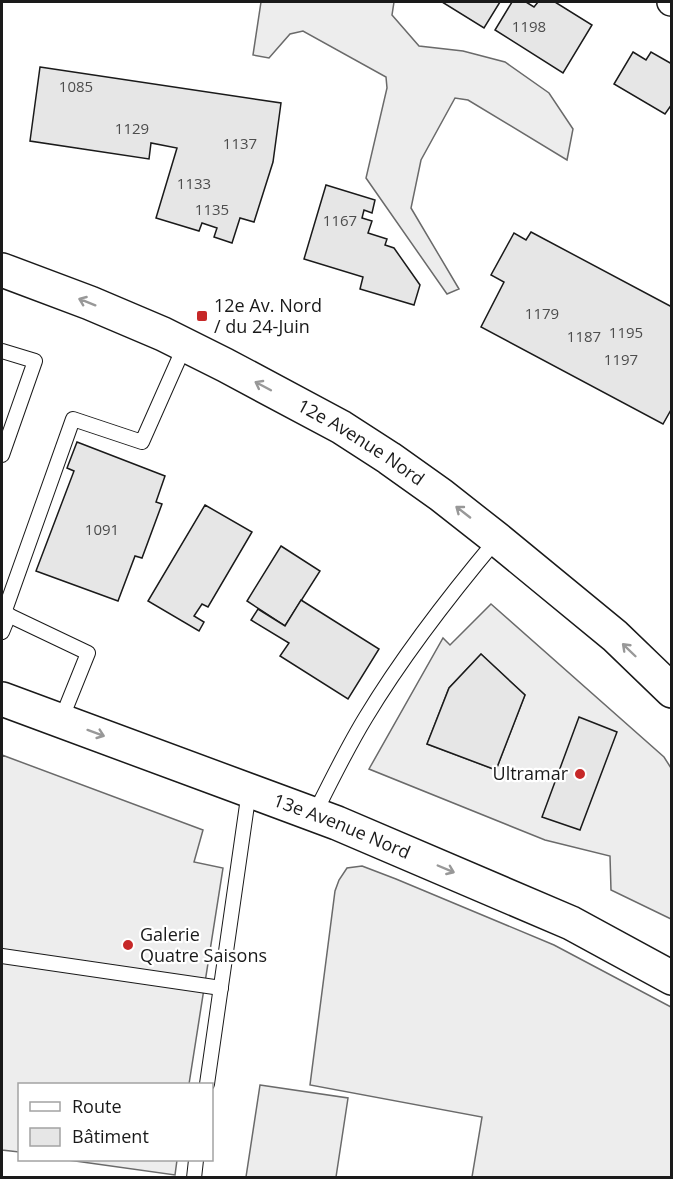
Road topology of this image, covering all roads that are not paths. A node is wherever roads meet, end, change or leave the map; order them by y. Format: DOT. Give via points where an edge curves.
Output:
graph roads {
  1 [pos="2,270"];
  2 [pos="185,345"];
  3 [pos="2,351"];
  4 [pos="2,454"];
  5 [pos="497,538"];
  6 [pos="9,615"];
  7 [pos="2,632"];
  8 [pos="672,691"];
  9 [pos="2,699"];
  10 [pos="61,720"];
  11 [pos="249,790"];
  12 [pos="314,814"];
  13 [pos="571,923"];
  14 [pos="672,951"];
  15 [pos="2,956"];
  16 [pos="672,978"];
  17 [pos="221,988"];
  18 [pos="207,1083"];
  19 [pos="196,1161"];
  20 [pos="194,1178"];
  2 -- 1 [label="main road, 12e Avenue Nord, one-way"];
  5 -- 2 [label="main road, 12e Avenue Nord, one-way" via="390,458"];
  2 -- 6 [label="lane" via="142,442 73,419 4,613"];
  3 -- 4 [label="lane" via="35,362"];
  8 -- 5 [label="main road, 12e Avenue Nord, one-way" via="615,636"];
  5 -- 12 [label="lane" via="450,595 372,708"];
  6 -- 7 [label="lane"];
  6 -- 10 [label="lane" via="88,652"];
  9 -- 10 [label="main road, 13e Avenue Nord"];
  10 -- 11 [label="main road, 13e Avenue Nord, one-way"];
  11 -- 12 [label="main road, 13e Avenue Nord"];
  11 -- 17 [label="lane"];
  12 -- 13 [label="main road, 13e Avenue Nord, one-way"];
  13 -- 14 [label="main road"];
  13 -- 16 [label="main road, 13e Avenue Nord"];
  15 -- 17 [label="lane"];
  17 -- 18 [label="lane"];
  19 -- 20 [label="lane"];
}
